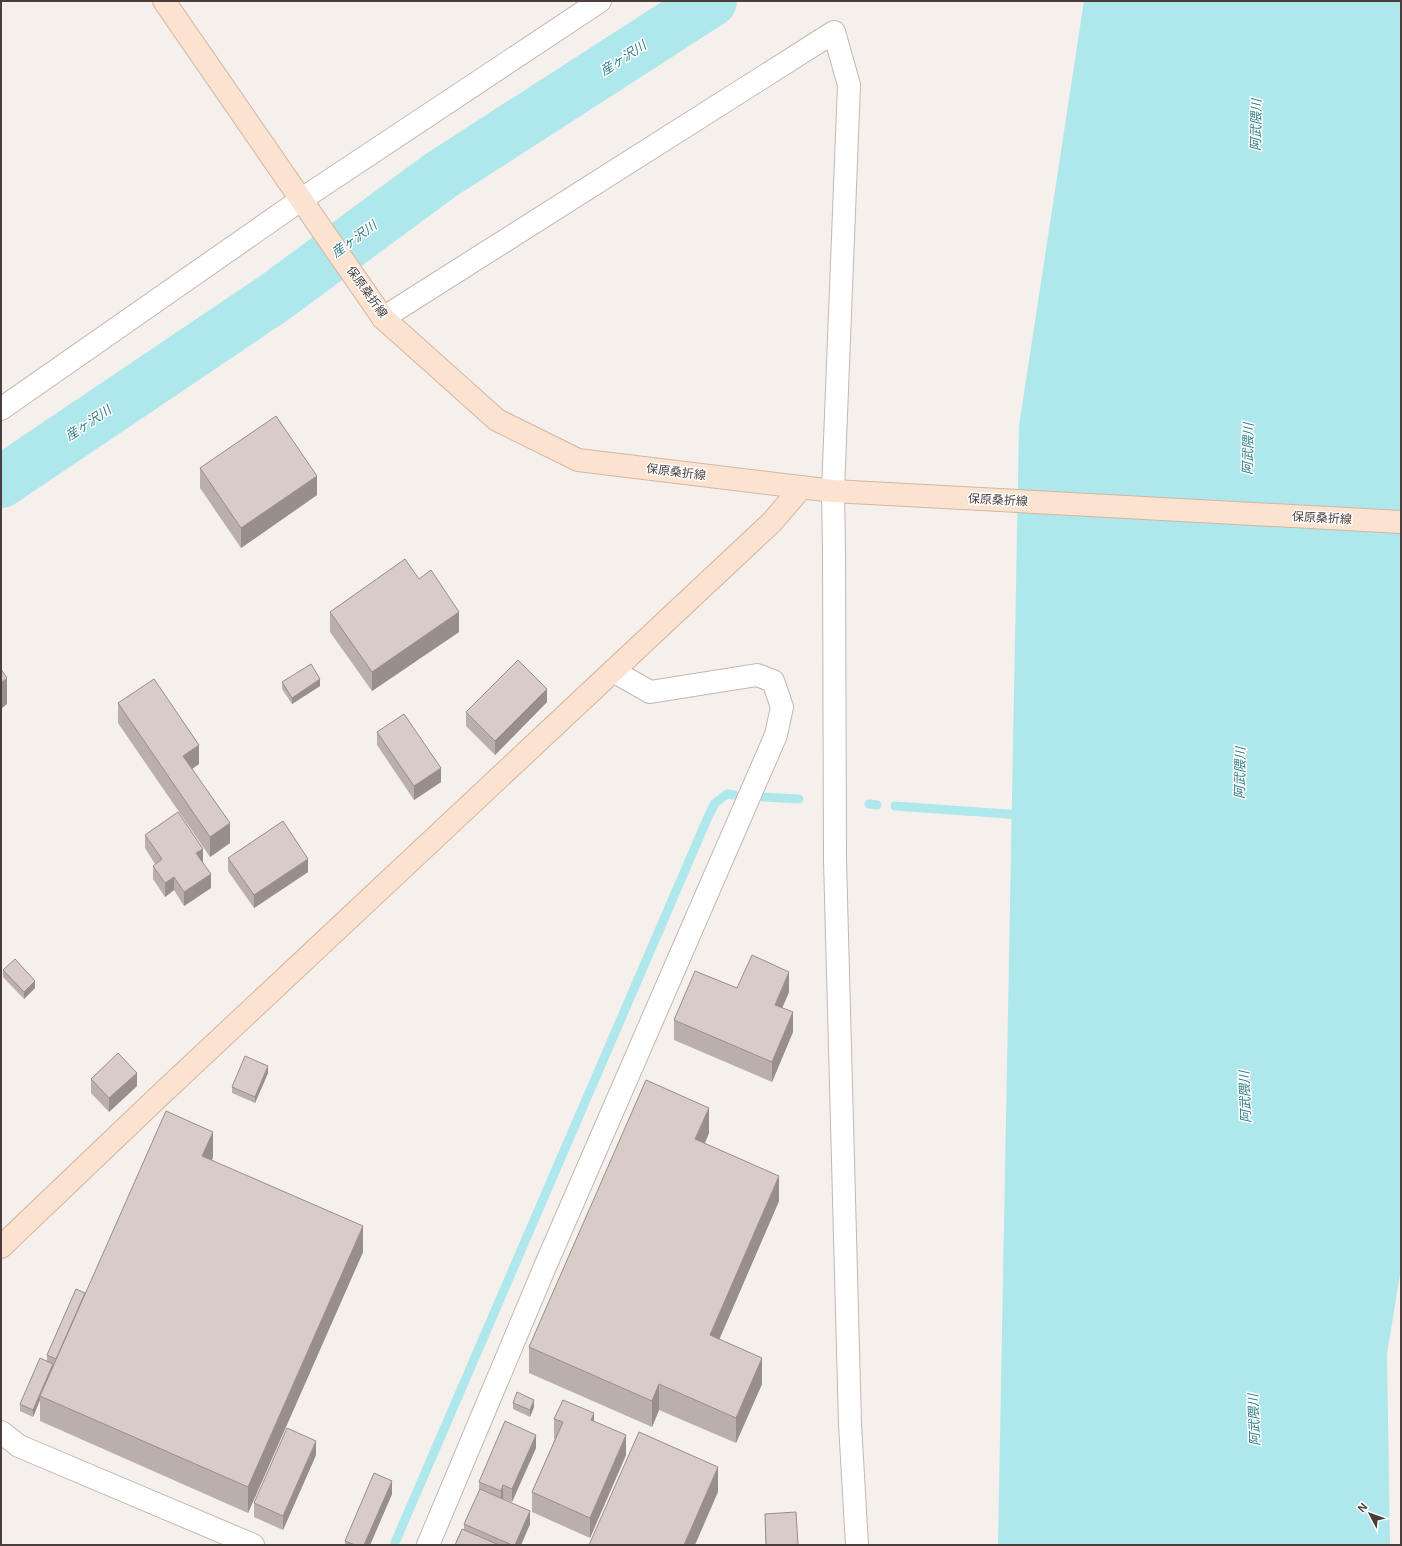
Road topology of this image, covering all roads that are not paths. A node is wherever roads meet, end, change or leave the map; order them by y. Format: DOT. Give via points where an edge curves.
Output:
graph roads {
  1 [pos="164,1"];
  2 [pos="600,1"];
  3 [pos="306,205"];
  4 [pos="383,318"];
  5 [pos="1,409"];
  6 [pos="802,487"];
  7 [pos="840,491"];
  8 [pos="1401,522"];
  9 [pos="613,671"];
  10 [pos="1,1247"];
  11 [pos="1,1432"];
  12 [pos="254,1545"];
  13 [pos="428,1545"];
  14 [pos="857,1545"];
  1 -- 3 [label="main road, 保原桑折線"];
  2 -- 3 [label="street"];
  3 -- 4 [label="main road, 保原桑折線"];
  3 -- 5 [label="street"];
  4 -- 6 [label="main road, 保原桑折線" via="497,420 578,460"];
  4 -- 7 [label="street" via="834,32 849,85"];
  6 -- 7 [label="main road, 保原桑折線"];
  6 -- 9 [label="main road" via="772,522"];
  7 -- 8 [label="main road, 保原桑折線"];
  7 -- 14 [label="street" via="834,550 835,860 850,1424"];
  9 -- 10 [label="main road" via="173,1082"];
  9 -- 13 [label="street" via="650,692 757,675 772,681 782,707 776,735 547,1262"];
  11 -- 12 [label="street" via="19,1446"];
}
